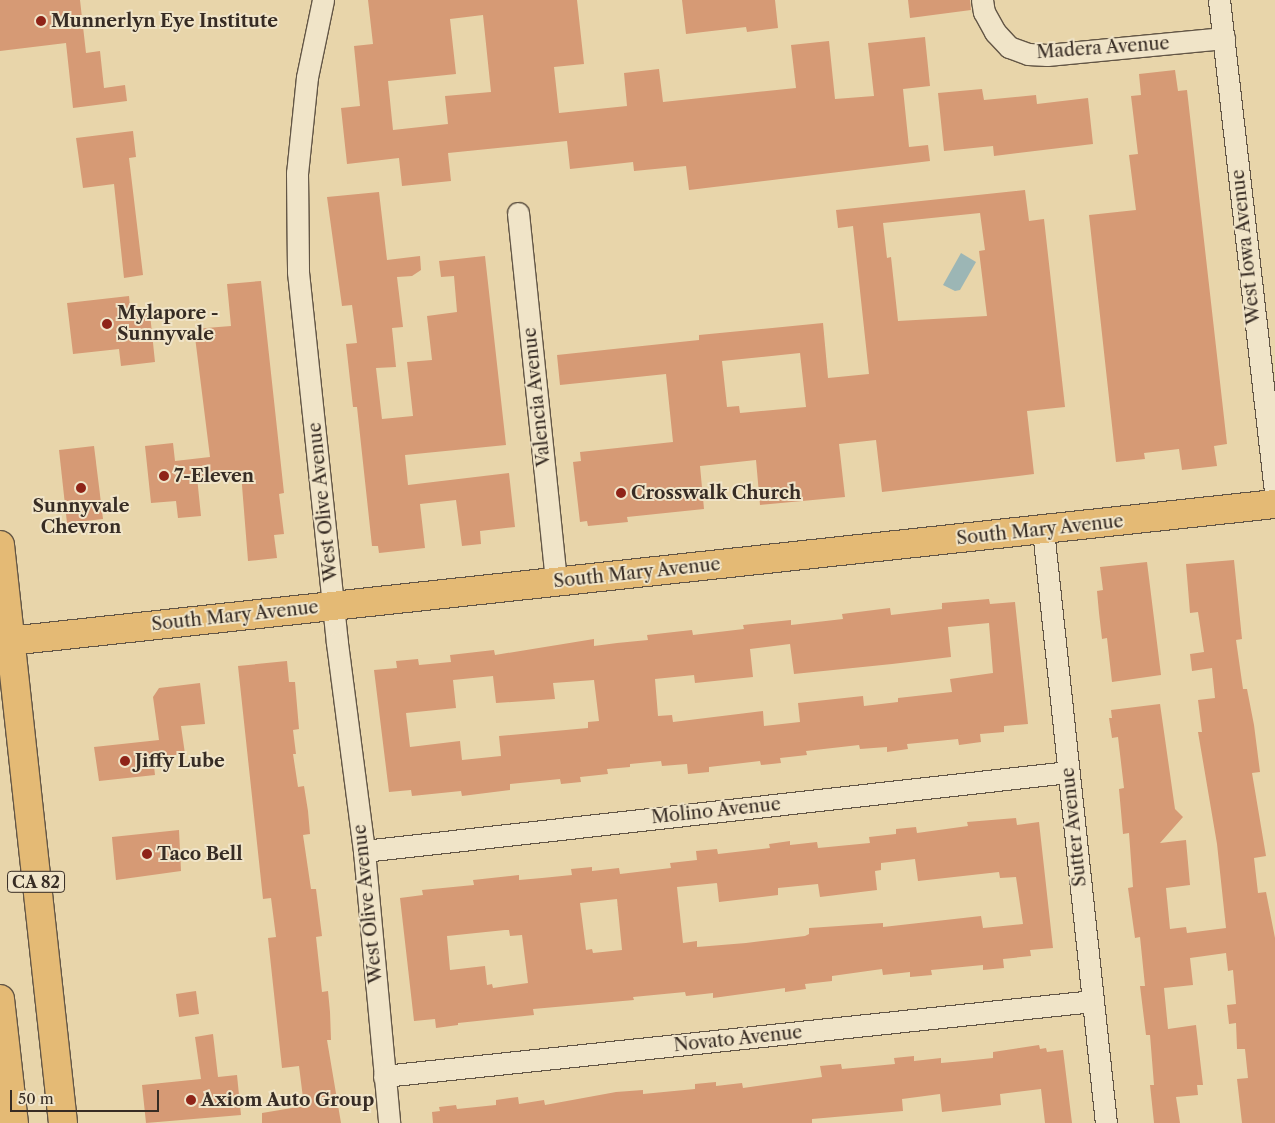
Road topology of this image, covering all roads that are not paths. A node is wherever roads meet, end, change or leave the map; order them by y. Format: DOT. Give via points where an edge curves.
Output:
graph roads {
  1 [pos="323,0"];
  2 [pos="982,0"];
  3 [pos="1219,0"];
  4 [pos="1224,38"];
  5 [pos="518,213"];
  6 [pos="1275,493"];
  7 [pos="1275,504"];
  8 [pos="1043,530"];
  9 [pos="0,545"];
  10 [pos="556,582"];
  11 [pos="333,606"];
  12 [pos="5,641"];
  13 [pos="1068,772"];
  14 [pos="364,851"];
  15 [pos="0,998"];
  16 [pos="1093,1001"];
  17 [pos="384,1076"];
  18 [pos="14,1123"];
  19 [pos="63,1123"];
  20 [pos="389,1123"];
  21 [pos="1106,1123"];
  1 -- 11 [label="street, West Olive Avenue" via="306,77 296,173 298,272"];
  2 -- 4 [label="street, Madera Avenue" via="984,12 996,32 1009,46 1028,54 1047,55"];
  3 -- 4 [label="street, West Iowa Avenue"];
  4 -- 6 [label="street, West Iowa Avenue"];
  5 -- 10 [label="street, Valencia Avenue"];
  7 -- 8 [label="main road, South Mary Avenue"];
  8 -- 10 [label="main road, South Mary Avenue"];
  8 -- 13 [label="street, Sutter Avenue"];
  9 -- 12 [label="main road, CA 82"];
  10 -- 11 [label="main road, South Mary Avenue"];
  11 -- 12 [label="main road, South Mary Avenue"];
  11 -- 14 [label="street, West Olive Avenue"];
  12 -- 19 [label="main road, CA 82"];
  13 -- 14 [label="street, Molino Avenue"];
  13 -- 16 [label="street, Sutter Avenue"];
  14 -- 17 [label="street, West Olive Avenue"];
  15 -- 18 [label="main road"];
  16 -- 17 [label="street, Novato Avenue"];
  16 -- 21 [label="street, Sutter Avenue"];
  17 -- 20 [label="street, West Olive Avenue"];
}
